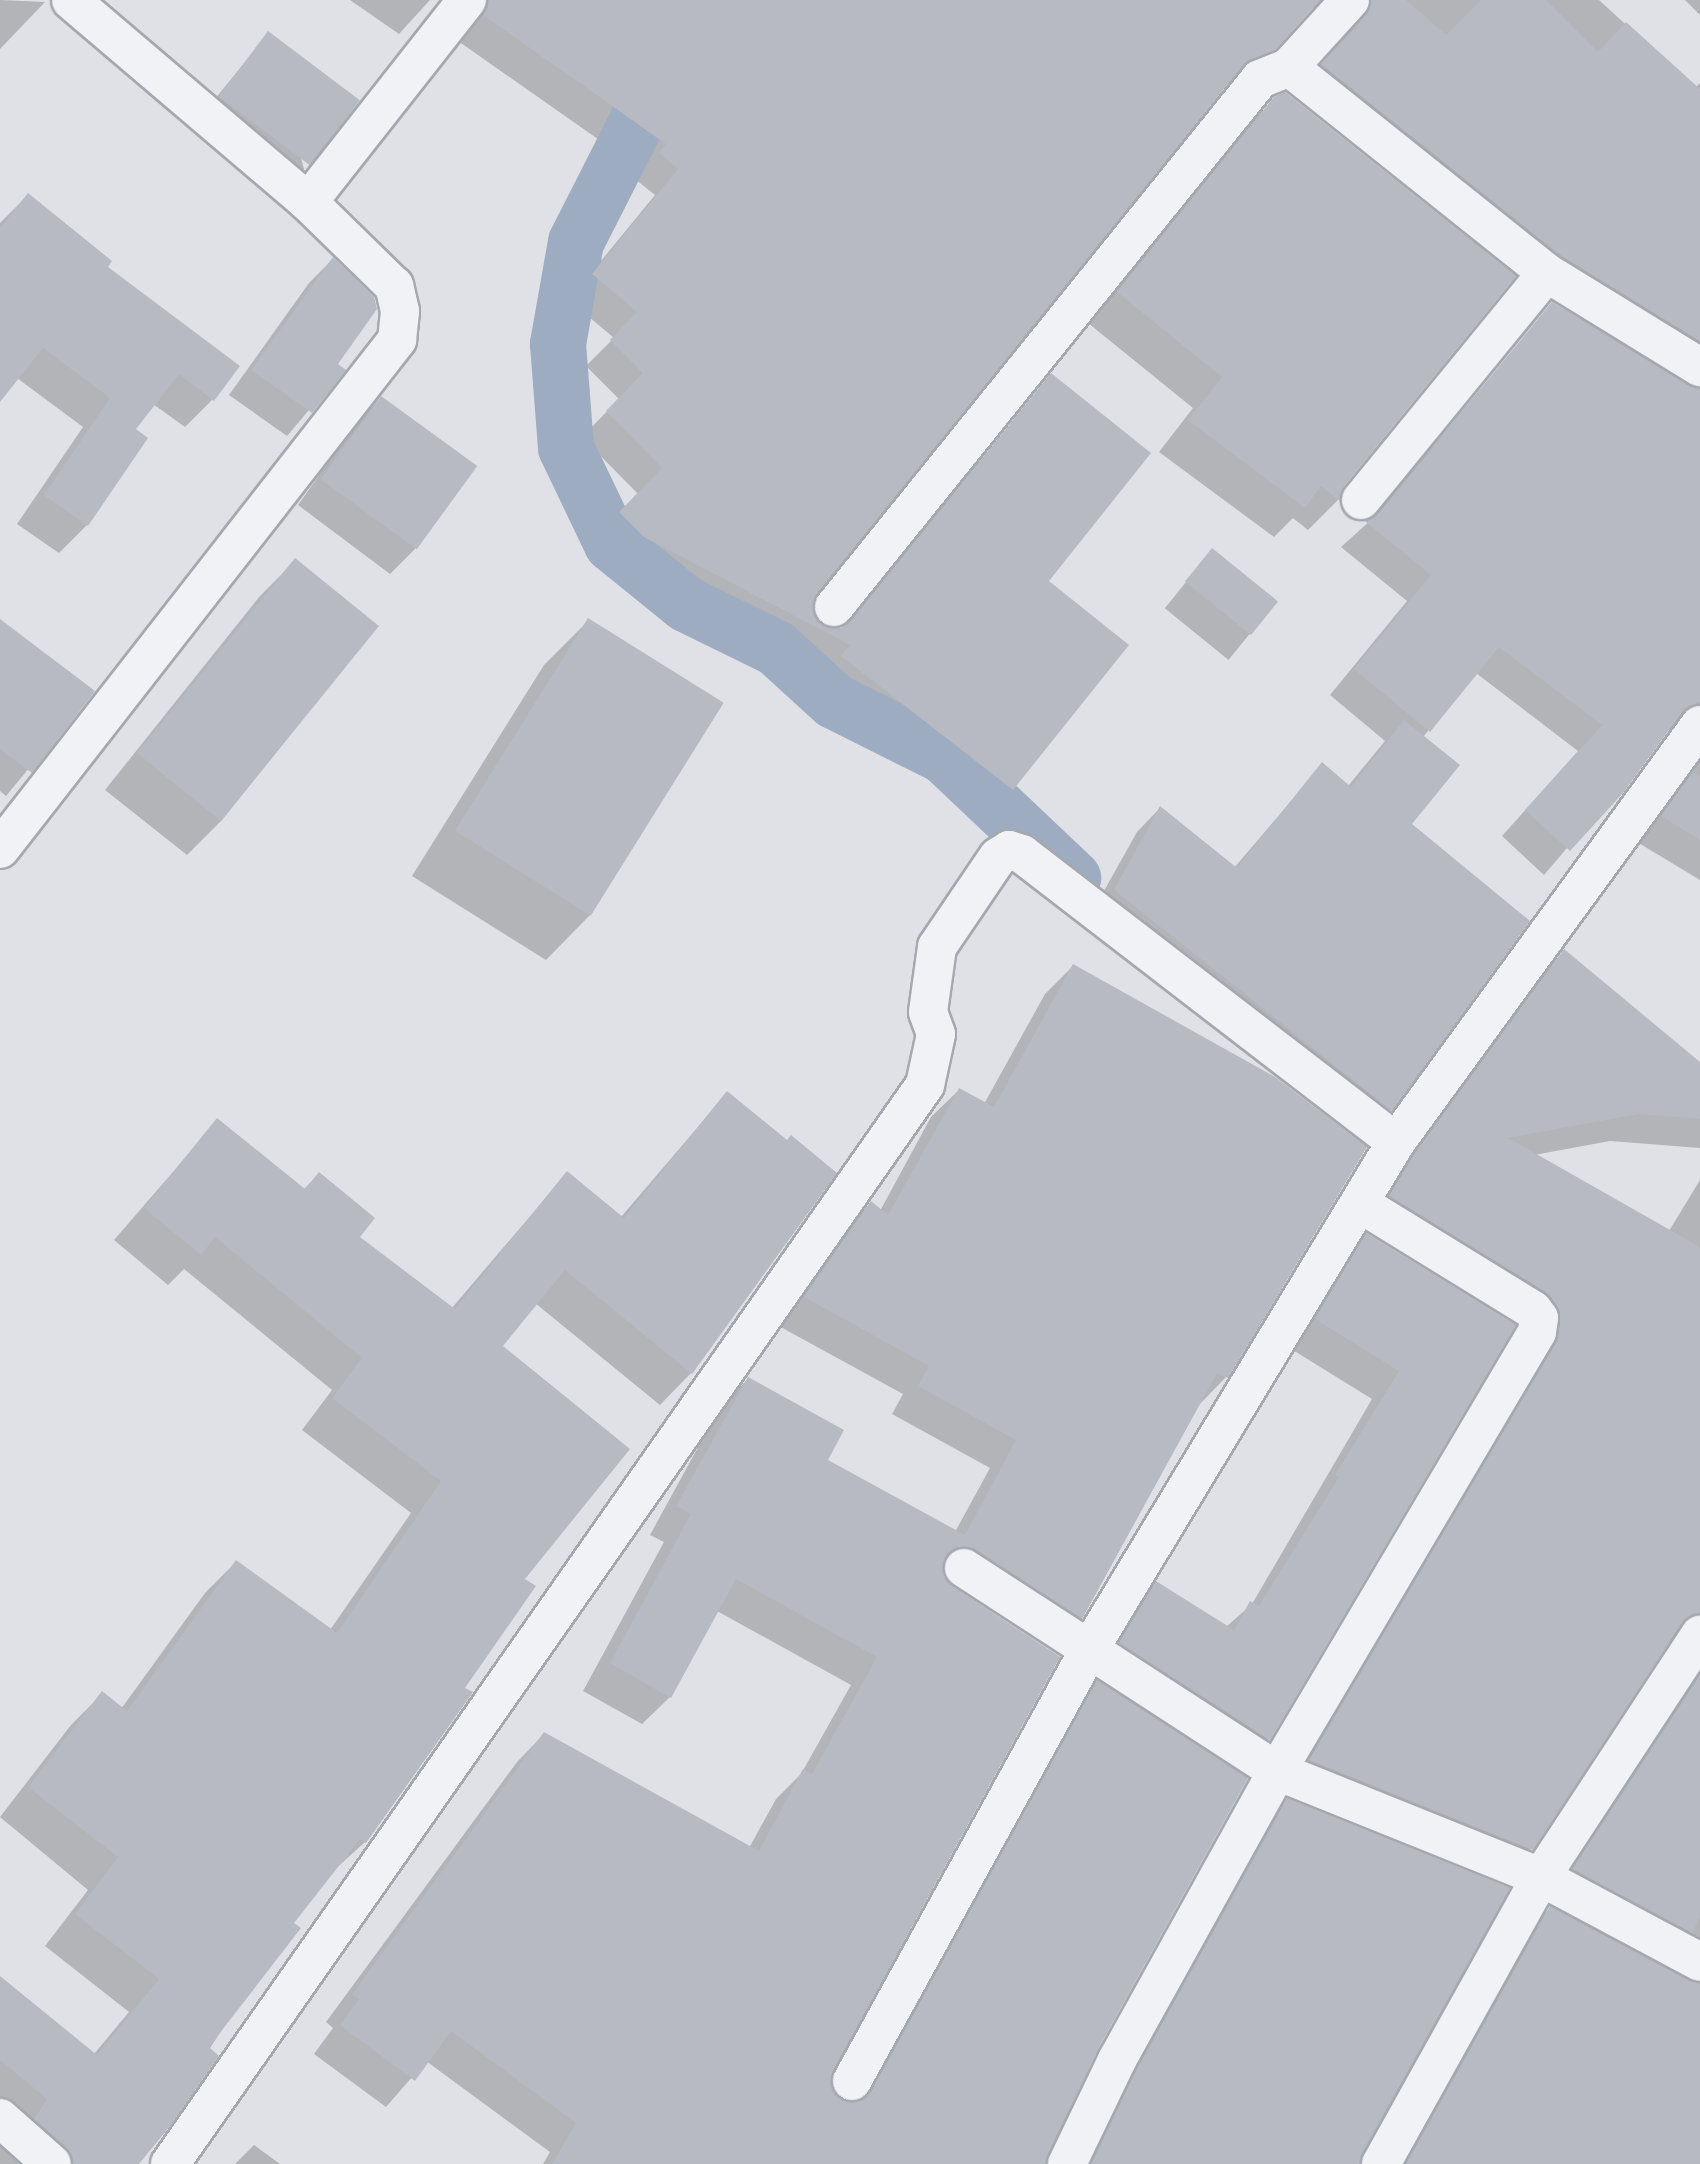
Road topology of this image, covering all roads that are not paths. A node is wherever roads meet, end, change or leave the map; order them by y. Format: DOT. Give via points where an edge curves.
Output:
graph roads {
  1 [pos="467,0"];
  2 [pos="1350,0"];
  3 [pos="92,7"];
  4 [pos="1289,67"];
  5 [pos="308,202"];
  6 [pos="1547,273"];
  7 [pos="1700,367"];
  8 [pos="1361,500"];
  9 [pos="834,607"];
  10 [pos="1700,725"];
  11 [pos="0,849"];
  12 [pos="1396,1142"];
  13 [pos="1359,1203"];
  14 [pos="964,1567"];
  15 [pos="1700,1635"];
  16 [pos="1089,1650"];
  17 [pos="1277,1771"];
  18 [pos="1541,1877"];
  19 [pos="1700,1962"];
  20 [pos="852,2081"];
  21 [pos="0,2118"];
  22 [pos="52,2164"];
  23 [pos="170,2164"];
  24 [pos="1067,2164"];
  25 [pos="1381,2164"];
  1 -- 5 [label="street"];
  2 -- 4 [label="street"];
  3 -- 5 [label="street"];
  4 -- 6 [label="street"];
  4 -- 9 [label="street" via="1260,79"];
  5 -- 11 [label="street" via="394,286 400,311 397,340"];
  6 -- 7 [label="street"];
  6 -- 8 [label="street"];
  10 -- 12 [label="street"];
  12 -- 13 [label="street"];
  12 -- 23 [label="street" via="1022,854 1009,850 998,858 937,947 928,1012 936,1034 925,1085"];
  13 -- 16 [label="street"];
  13 -- 17 [label="street" via="1539,1318 1537,1332"];
  14 -- 16 [label="street"];
  15 -- 18 [label="street"];
  16 -- 17 [label="street"];
  16 -- 20 [label="street"];
  17 -- 18 [label="street"];
  17 -- 24 [label="street" via="1116,2060"];
  18 -- 19 [label="street"];
  18 -- 25 [label="street"];
  21 -- 22 [label="street"];
}
